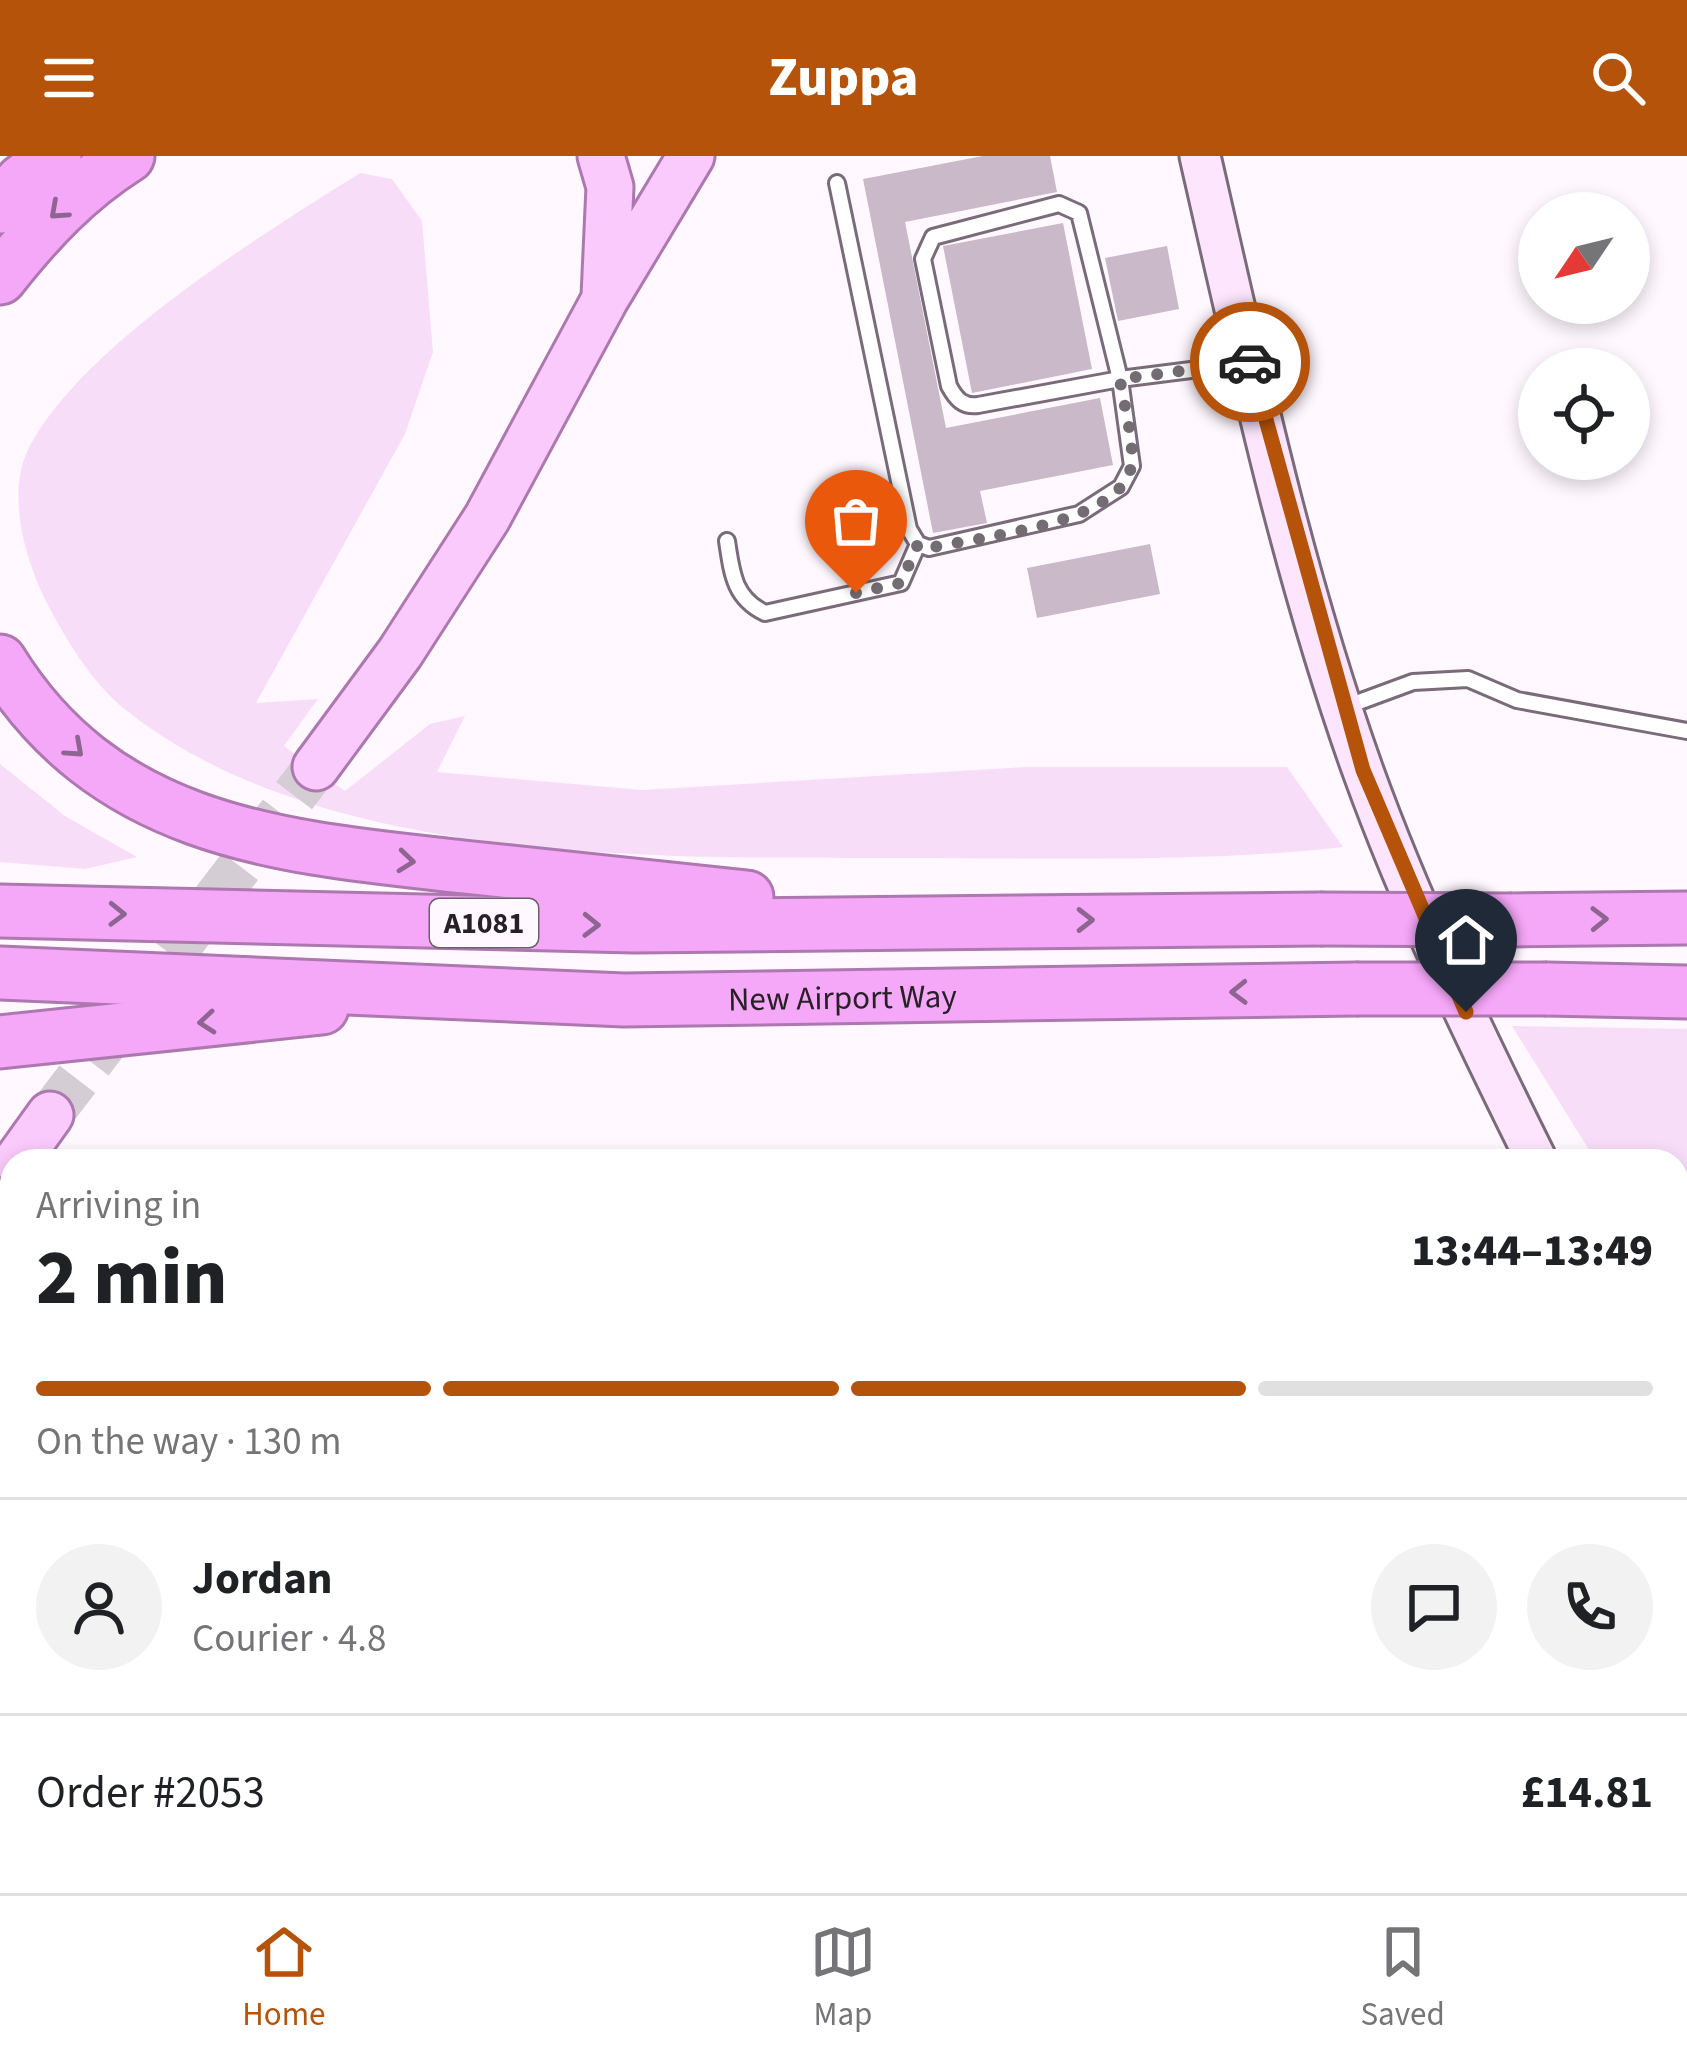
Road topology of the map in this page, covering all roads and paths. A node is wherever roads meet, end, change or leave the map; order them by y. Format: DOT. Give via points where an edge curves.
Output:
graph roads {
  1 [pos="55,156"];
  2 [pos="128,156"];
  3 [pos="601,156"];
  4 [pos="691,156"];
  5 [pos="1200,156"];
  6 [pos="837,183"];
  7 [pos="0,207"];
  8 [pos="0,278"];
  9 [pos="605,299"];
  10 [pos="1251,362"];
  11 [pos="1120,379"];
  12 [pos="728,542"];
  13 [pos="918,544"];
  14 [pos="0,661"];
  15 [pos="1343,708"];
  16 [pos="1687,730"];
  17 [pos="316,767"];
  18 [pos="0,911"];
  19 [pos="1687,918"];
  20 [pos="968,921"];
  21 [pos="0,973"];
  22 [pos="448,992"];
  23 [pos="1687,992"];
  24 [pos="0,1042"];
  25 [pos="50,1115"];
  26 [pos="25,1149"];
  27 [pos="1531,1149"];
  1 -- 7 [label="highway"];
  2 -- 8 [label="highway, one-way" via="42,225"];
  3 -- 9 [label="main road" via="610,187"];
  4 -- 9 [label="main road"];
  5 -- 10 [label="street"];
  6 -- 13 [label="lane"];
  9 -- 17 [label="main road" via="487,518"];
  10 -- 11 [label="lane"];
  10 -- 15 [label="street"];
  11 -- 11 [label="lane" via="979,405 957,400 923,259 932,238 1070,206 1087,232"];
  11 -- 13 [label="lane" via="1132,466 1103,504 929,548"];
  12 -- 13 [label="lane" via="745,604 765,614 901,583"];
  14 -- 20 [label="highway, A1081, one-way" via="28,707 94,766 192,819 290,848"];
  15 -- 16 [label="lane" via="1413,682 1468,679 1517,700"];
  15 -- 27 [label="street" via="1402,869"];
  18 -- 20 [label="highway, A1081, one-way" via="634,926"];
  20 -- 19 [label="highway, A1081, one-way, bridge"];
  21 -- 22 [label="highway, New Airport Way / A1081"];
  23 -- 22 [label="highway, New Airport Way / A1081, one-way, bridge" via="1357,989 884,1000"];
  22 -- 24 [label="highway, A1081, one-way"];
  25 -- 26 [label="main road"];
}
